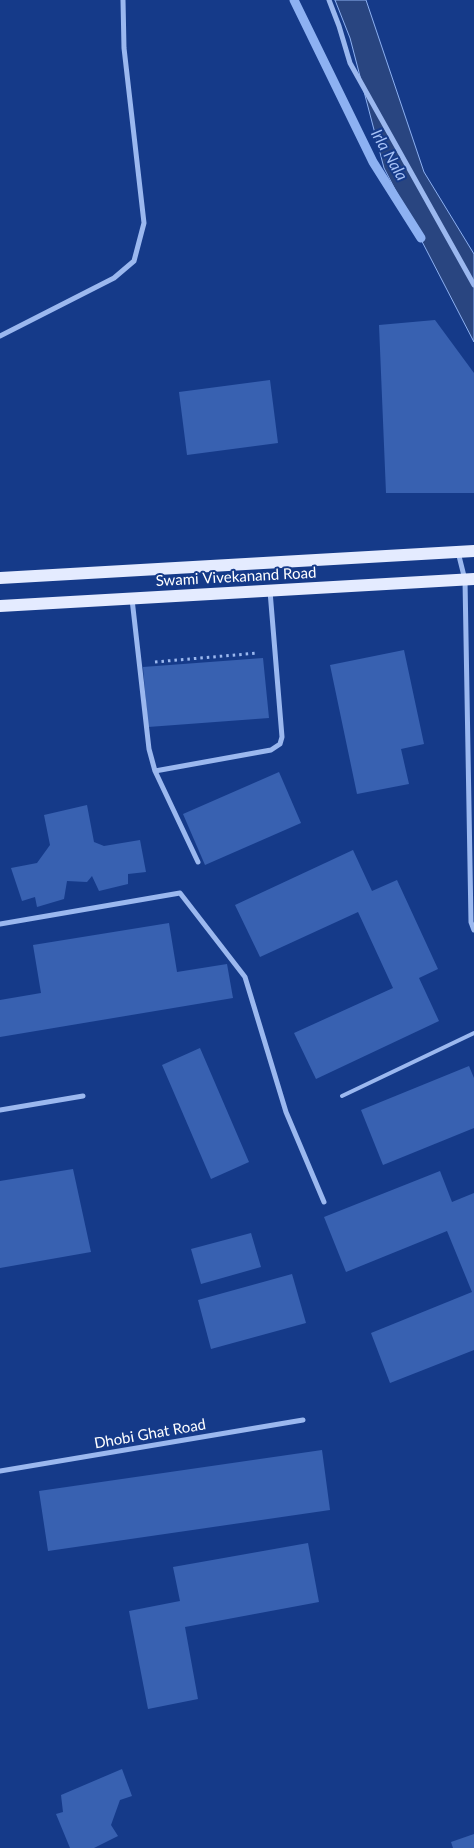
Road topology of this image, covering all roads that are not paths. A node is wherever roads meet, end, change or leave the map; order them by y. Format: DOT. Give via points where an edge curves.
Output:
graph roads {
  1 [pos="123,0"];
  2 [pos="329,0"];
  3 [pos="474,285"];
  4 [pos="0,336"];
  5 [pos="474,551"];
  6 [pos="458,552"];
  7 [pos="0,578"];
  8 [pos="470,579"];
  9 [pos="270,591"];
  10 [pos="132,599"];
  11 [pos="0,606"];
  12 [pos="155,771"];
  13 [pos="198,862"];
  14 [pos="0,924"];
  15 [pos="474,930"];
  16 [pos="474,1033"];
  17 [pos="84,1096"];
  18 [pos="342,1096"];
  19 [pos="0,1110"];
  20 [pos="324,1202"];
  21 [pos="303,1420"];
  22 [pos="0,1471"];
  1 -- 4 [label="street" via="124,48 144,223 134,261 114,278"];
  2 -- 3 [label="street" via="350,63"];
  5 -- 6 [label="main road, Swami Vivekanand Road"];
  6 -- 7 [label="main road, Swami Vivekanand Road"];
  6 -- 8 [label="street"];
  8 -- 9 [label="main road, Swami Vivekanand Road"];
  8 -- 15 [label="street" via="471,912"];
  9 -- 10 [label="main road, Swami Vivekanand Road"];
  9 -- 12 [label="street" via="280,744 271,750"];
  10 -- 11 [label="main road, Swami Vivekanand Road"];
  10 -- 12 [label="street" via="149,749"];
  12 -- 13 [label="street"];
  14 -- 20 [label="street" via="180,893 245,977 286,1112"];
  16 -- 18 [label="lane"];
  17 -- 19 [label="street"];
  21 -- 22 [label="street, Dhobi Ghat Road"];
}
